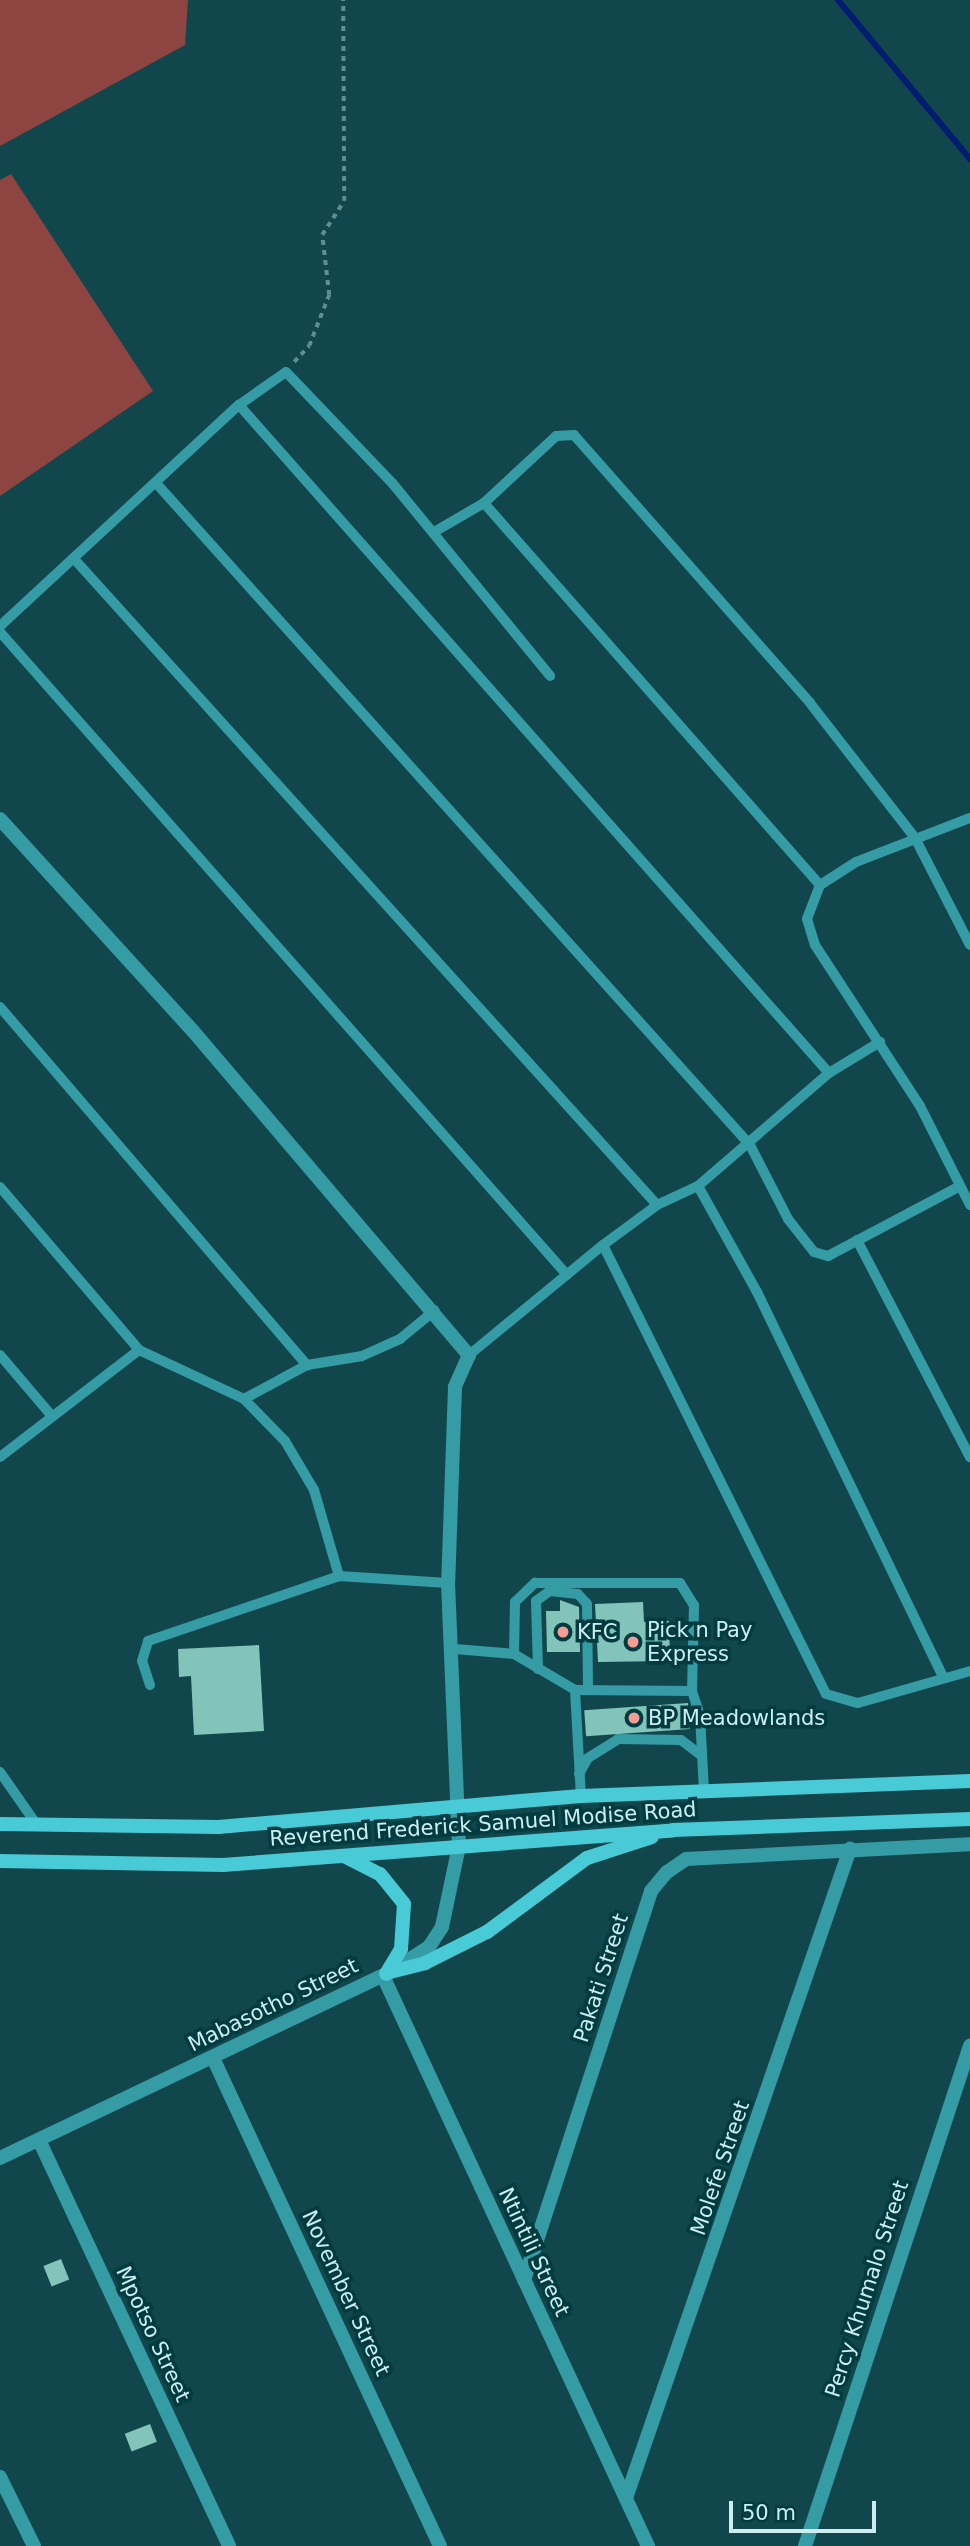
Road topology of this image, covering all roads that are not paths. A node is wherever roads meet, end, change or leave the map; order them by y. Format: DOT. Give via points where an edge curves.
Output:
graph roads {
  1 [pos="239,405"];
  2 [pos="156,483"];
  3 [pos="484,503"];
  4 [pos="434,532"];
  5 [pos="76,561"];
  6 [pos="0,626"];
  7 [pos="0,632"];
  8 [pos="551,676"];
  9 [pos="970,818"];
  10 [pos="0,819"];
  11 [pos="915,838"];
  12 [pos="820,885"];
  13 [pos="970,945"];
  14 [pos="0,1007"];
  15 [pos="880,1042"];
  16 [pos="829,1073"];
  17 [pos="750,1145"];
  18 [pos="698,1185"];
  19 [pos="960,1185"];
  20 [pos="0,1187"];
  21 [pos="657,1205"];
  22 [pos="970,1205"];
  23 [pos="858,1240"];
  24 [pos="603,1245"];
  25 [pos="567,1275"];
  26 [pos="435,1310"];
  27 [pos="139,1349"];
  28 [pos="0,1355"];
  29 [pos="469,1355"];
  30 [pos="307,1366"];
  31 [pos="244,1399"];
  32 [pos="52,1416"];
  33 [pos="0,1457"];
  34 [pos="970,1457"];
  35 [pos="339,1576"];
  36 [pos="448,1583"];
  37 [pos="455,1649"];
  38 [pos="514,1654"];
  39 [pos="538,1669"];
  40 [pos="970,1671"];
  41 [pos="944,1678"];
  42 [pos="150,1685"];
  43 [pos="575,1690"];
  44 [pos="588,1690"];
  45 [pos="692,1691"];
  46 [pos="702,1756"];
  47 [pos="0,1772"];
  48 [pos="579,1774"];
  49 [pos="970,1781"];
  50 [pos="704,1792"];
  51 [pos="581,1797"];
  52 [pos="460,1807"];
  53 [pos="970,1819"];
  54 [pos="0,1824"];
  55 [pos="37,1825"];
  56 [pos="673,1830"];
  57 [pos="970,1843"];
  58 [pos="459,1846"];
  59 [pos="850,1849"];
  60 [pos="343,1856"];
  61 [pos="0,1861"];
  62 [pos="386,1974"];
  63 [pos="970,2046"];
  64 [pos="214,2058"];
  65 [pos="39,2140"];
  66 [pos="0,2158"];
  67 [pos="524,2280"];
  68 [pos="0,2477"];
  69 [pos="626,2498"];
  70 [pos="34,2546"];
  71 [pos="229,2546"];
  72 [pos="440,2546"];
  73 [pos="648,2546"];
  74 [pos="805,2546"];
  1 -- 2 [label="lane"];
  1 -- 4 [label="lane" via="286,372"];
  1 -- 16 [label="lane"];
  2 -- 5 [label="lane"];
  2 -- 17 [label="lane"];
  3 -- 4 [label="lane"];
  3 -- 11 [label="lane" via="556,436 574,435 810,703"];
  3 -- 12 [label="lane"];
  4 -- 8 [label="lane"];
  5 -- 6 [label="lane"];
  5 -- 21 [label="lane"];
  7 -- 25 [label="lane"];
  9 -- 11 [label="lane"];
  10 -- 26 [label="street"];
  11 -- 12 [label="lane"];
  11 -- 13 [label="lane"];
  12 -- 15 [label="lane" via="808,905 810,934"];
  14 -- 30 [label="lane"];
  15 -- 16 [label="lane"];
  15 -- 19 [label="lane"];
  16 -- 17 [label="lane"];
  17 -- 18 [label="lane"];
  17 -- 23 [label="lane" via="788,1219 814,1252 828,1256"];
  18 -- 21 [label="lane"];
  18 -- 41 [label="lane" via="758,1292"];
  19 -- 22 [label="lane"];
  19 -- 23 [label="lane"];
  20 -- 27 [label="lane"];
  21 -- 24 [label="lane"];
  23 -- 34 [label="lane"];
  24 -- 25 [label="lane"];
  24 -- 41 [label="lane" via="826,1694 858,1703"];
  25 -- 29 [label="lane"];
  26 -- 29 [label="street"];
  26 -- 30 [label="lane" via="400,1339 362,1356"];
  27 -- 31 [label="lane"];
  27 -- 32 [label="lane"];
  28 -- 32 [label="lane"];
  29 -- 36 [label="street, Mabasotho Street" via="455,1387"];
  30 -- 31 [label="lane"];
  31 -- 35 [label="lane" via="300,1460"];
  32 -- 33 [label="lane"];
  35 -- 36 [label="lane"];
  35 -- 42 [label="lane" via="148,1641 142,1661"];
  36 -- 37 [label="street, Mabasotho Street"];
  37 -- 38 [label="lane"];
  37 -- 52 [label="street, Mabasotho Street"];
  38 -- 39 [label="lane"];
  38 -- 45 [label="lane" via="515,1602 535,1583 680,1583 694,1605"];
  39 -- 43 [label="lane"];
  39 -- 44 [label="lane" via="536,1601 550,1591 578,1594 587,1604"];
  40 -- 41 [label="lane"];
  43 -- 44 [label="lane"];
  43 -- 48 [label="lane"];
  44 -- 45 [label="lane"];
  45 -- 46 [label="lane"];
  46 -- 48 [label="lane" via="681,1740 618,1740 595,1752"];
  46 -- 50 [label="lane"];
  47 -- 55 [label="lane"];
  48 -- 51 [label="lane"];
  49 -- 50 [label="main road, Reverend Frederick Samuel Modise Road"];
  50 -- 51 [label="main road, Reverend Frederick Samuel Modise Road"];
  51 -- 52 [label="main road, Reverend Frederick Samuel Modise Road"];
  52 -- 55 [label="main road, Reverend Frederick Samuel Modise Road" via="218,1827"];
  52 -- 58 [label="street, Mabasotho Street"];
  53 -- 56 [label="main road, Reverend Frederick Samuel Modise Road"];
  54 -- 55 [label="main road, Reverend Frederick Samuel Modise Road"];
  56 -- 58 [label="main road, Reverend Frederick Samuel Modise Road"];
  56 -- 62 [label="main road" via="587,1858 496,1927 425,1963"];
  57 -- 59 [label="street"];
  58 -- 60 [label="main road, Reverend Frederick Samuel Modise Road"];
  58 -- 62 [label="street, Mabasotho Street" via="442,1927 429,1947"];
  59 -- 67 [label="street, Pakati Street" via="686,1859 658,1881"];
  59 -- 69 [label="street, Molefe Street"];
  60 -- 61 [label="main road, Reverend Frederick Samuel Modise Road" via="165,1866"];
  60 -- 62 [label="main road" via="380,1874 404,1904 401,1949"];
  62 -- 64 [label="street, Mabasotho Street"];
  62 -- 67 [label="street, Ntintili Street"];
  63 -- 74 [label="street, Percy Khumalo Street"];
  64 -- 65 [label="street, Mabasotho Street"];
  64 -- 72 [label="street, November Street"];
  65 -- 66 [label="street, Mabasotho Street"];
  65 -- 71 [label="street, Mpotso Street"];
  67 -- 69 [label="street, Ntintili Street"];
  68 -- 70 [label="street"];
  69 -- 73 [label="street, Ntintili Street"];
}
